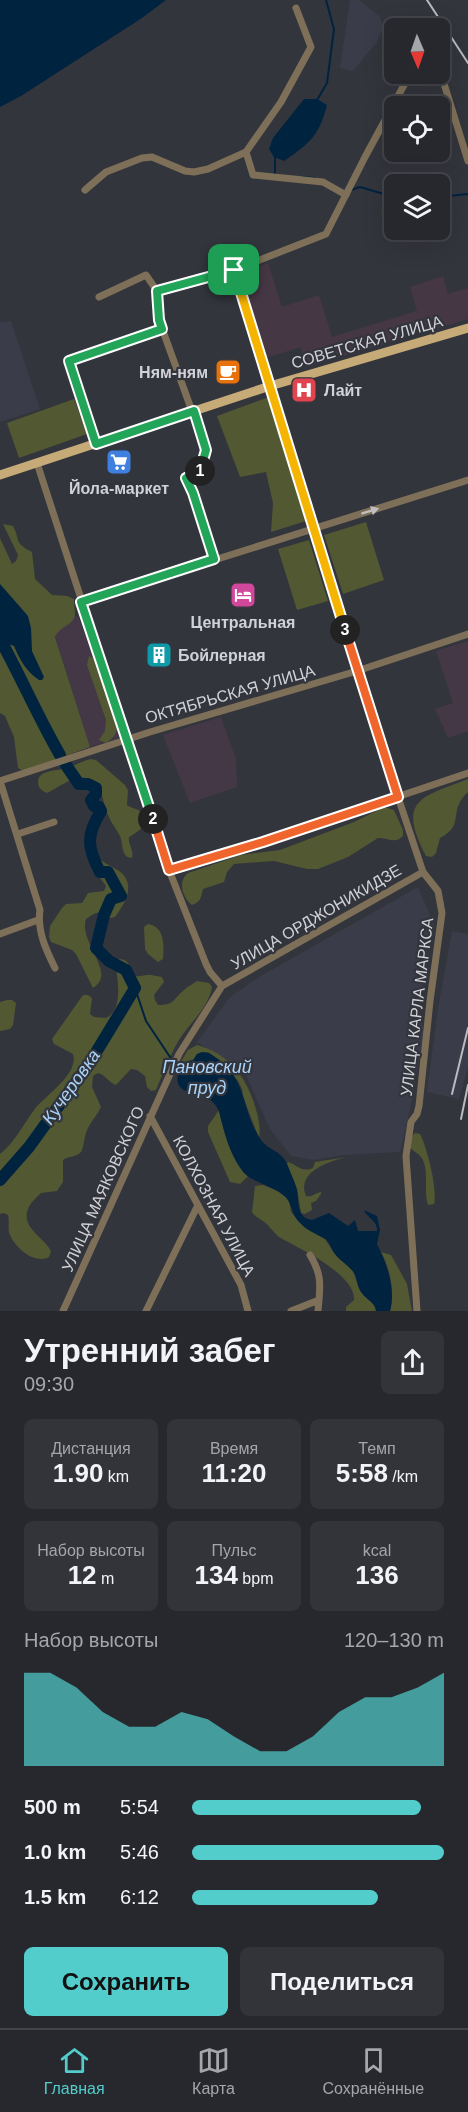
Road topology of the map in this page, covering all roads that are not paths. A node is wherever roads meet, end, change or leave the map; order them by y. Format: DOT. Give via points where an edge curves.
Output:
graph roads {
  1 [pos="296,8"];
  2 [pos="404,84"];
  3 [pos="444,84"];
  4 [pos="246,152"];
  5 [pos="468,161"];
  6 [pos="85,190"];
  7 [pos="346,195"];
  8 [pos="234,270"];
  9 [pos="157,291"];
  10 [pos="99,297"];
  11 [pos="468,328"];
  12 [pos="162,329"];
  13 [pos="270,386"];
  14 [pos="194,411"];
  15 [pos="96,444"];
  16 [pos="37,463"];
  17 [pos="0,475"];
  18 [pos="468,480"];
  19 [pos="314,528"];
  20 [pos="214,559"];
  21 [pos="81,602"];
  22 [pos="468,634"];
  23 [pos="357,670"];
  24 [pos="126,739"];
  25 [pos="468,773"];
  26 [pos="0,781"];
  27 [pos="398,797"];
  28 [pos="54,822"];
  29 [pos="18,834"];
  30 [pos="169,870"];
  31 [pos="423,872"];
  32 [pos="38,920"];
  33 [pos="0,934"];
  34 [pos="55,968"];
  35 [pos="222,986"];
  36 [pos="150,1116"];
  37 [pos="198,1205"];
  38 [pos="310,1255"];
  39 [pos="319,1300"];
  40 [pos="63,1311"];
  41 [pos="146,1311"];
  42 [pos="248,1311"];
  43 [pos="291,1311"];
  44 [pos="318,1311"];
  45 [pos="417,1311"];
  1 -- 4 [label="street" via="311,47 281,102"];
  2 -- 7 [label="street"];
  3 -- 5 [label="street"];
  4 -- 6 [label="street" via="194,172 142,158 106,172"];
  4 -- 7 [label="street" via="253,175 323,183"];
  7 -- 8 [label="street" via="326,234"];
  8 -- 9 [label="street"];
  8 -- 13 [label="street, УЛИЦА КАРЛА МАРКСА"];
  9 -- 10 [label="street" via="146,275"];
  9 -- 12 [label="street"];
  11 -- 13 [label="main road, СОВЕТСКАЯ УЛИЦА"];
  12 -- 14 [label="street"];
  12 -- 15 [label="street" via="69,361"];
  13 -- 14 [label="main road, СОВЕТСКАЯ УЛИЦА"];
  13 -- 19 [label="street, УЛИЦА КАРЛА МАРКСА"];
  14 -- 15 [label="main road, СОВЕТСКАЯ УЛИЦА"];
  14 -- 20 [label="street" via="206,450 200,473 186,478"];
  15 -- 16 [label="main road, СОВЕТСКАЯ УЛИЦА"];
  16 -- 17 [label="main road, СОВЕТСКАЯ УЛИЦА"];
  16 -- 21 [label="street"];
  19 -- 18 [label="street, one-way"];
  19 -- 20 [label="street"];
  19 -- 23 [label="street, УЛИЦА КАРЛА МАРКСА"];
  20 -- 21 [label="street"];
  21 -- 24 [label="street"];
  22 -- 23 [label="street, ОКТЯБРЬСКАЯ УЛИЦА"];
  23 -- 24 [label="street, ОКТЯБРЬСКАЯ УЛИЦА"];
  23 -- 27 [label="street, УЛИЦА КАРЛА МАРКСА"];
  24 -- 26 [label="street, ОКТЯБРЬСКАЯ УЛИЦА"];
  24 -- 30 [label="street"];
  25 -- 27 [label="street"];
  26 -- 29 [label="street"];
  27 -- 30 [label="street"];
  27 -- 31 [label="street, УЛИЦА КАРЛА МАРКСА"];
  28 -- 29 [label="street"];
  29 -- 32 [label="street" via="40,910"];
  30 -- 35 [label="street" via="206,964"];
  31 -- 35 [label="street, УЛИЦА ОРДЖОНИКИДЗЕ"];
  31 -- 45 [label="street, УЛИЦА КАРЛА МАРКСА" via="438,891 442,914 419,1106 411,1122 406,1156"];
  32 -- 33 [label="street"];
  32 -- 34 [label="street" via="44,947"];
  35 -- 36 [label="street, УЛИЦА МАЯКОВСКОГО" via="179,1054"];
  36 -- 37 [label="street, КОЛХОЗНАЯ УЛИЦА"];
  36 -- 40 [label="street, УЛИЦА МАЯКОВСКОГО"];
  37 -- 41 [label="street"];
  37 -- 42 [label="street, КОЛХОЗНАЯ УЛИЦА" via="241,1285"];
  38 -- 39 [label="street" via="320,1274"];
  39 -- 43 [label="street"];
  39 -- 44 [label="street"];
}
